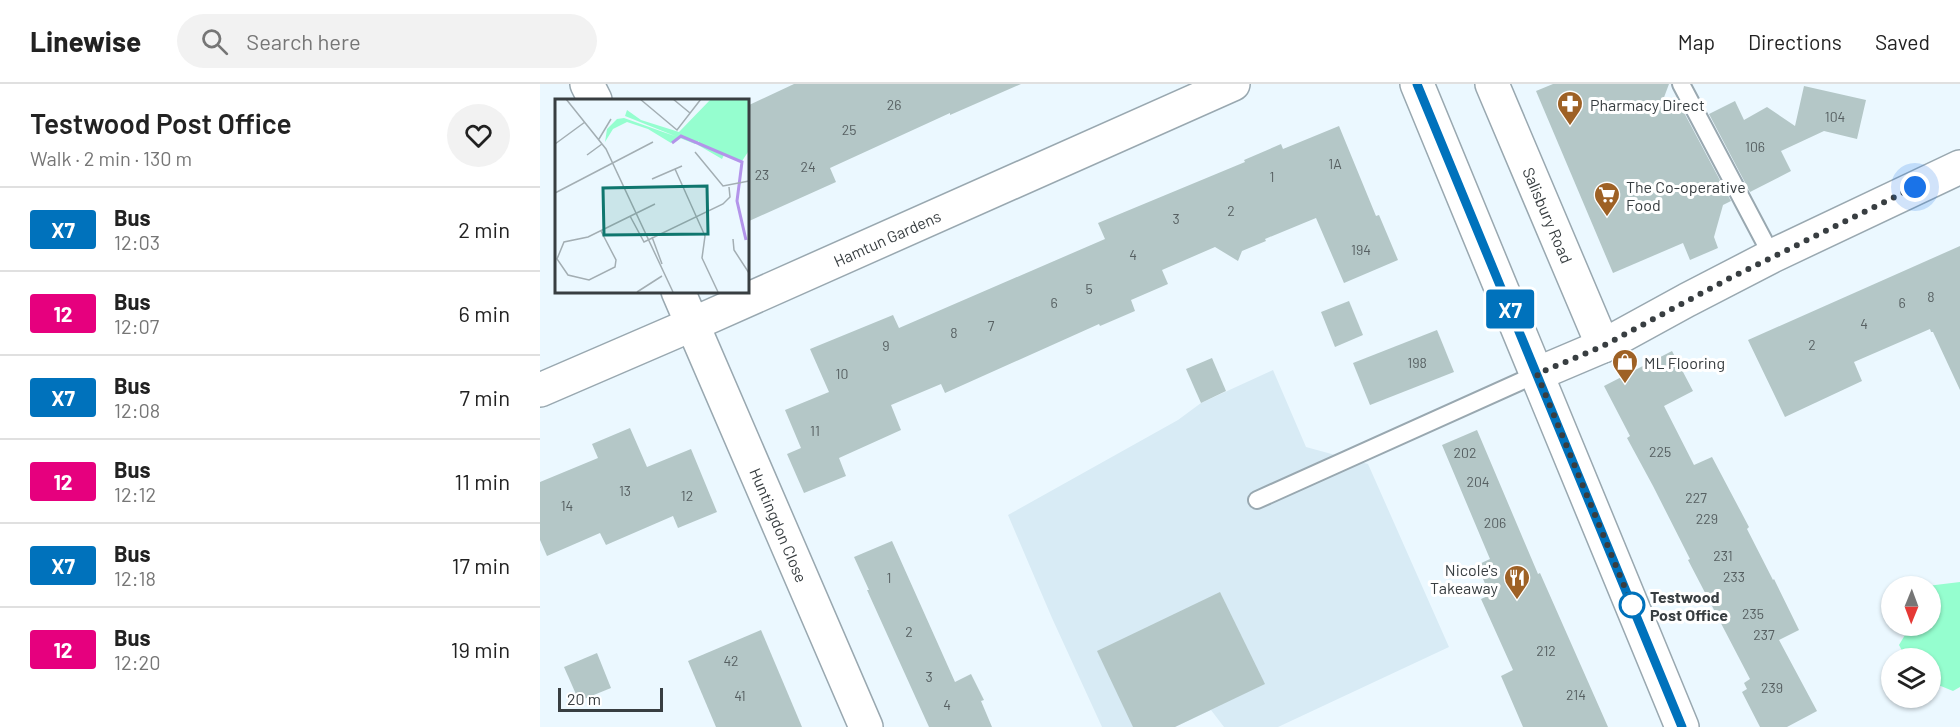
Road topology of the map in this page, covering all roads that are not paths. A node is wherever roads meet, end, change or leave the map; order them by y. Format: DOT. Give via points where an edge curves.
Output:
graph roads {
  1 [pos="588,84"];
  2 [pos="1233,84"];
  3 [pos="1417,84"];
  4 [pos="1492,84"];
  5 [pos="1681,84"];
  6 [pos="595,99"];
  7 [pos="1960,167"];
  8 [pos="1772,256"];
  9 [pos="678,292"];
  10 [pos="693,324"];
  11 [pos="1603,346"];
  12 [pos="1537,374"];
  13 [pos="540,390"];
  14 [pos="1257,500"];
  15 [pos="866,727"];
  16 [pos="1682,727"];
  1 -- 6 [label="street"];
  2 -- 10 [label="street, Hamtun Gardens"];
  3 -- 12 [label="street"];
  4 -- 11 [label="street, Salisbury Road"];
  5 -- 8 [label="lane"];
  7 -- 8 [label="street"];
  8 -- 11 [label="street"];
  9 -- 10 [label="street, Huntingdon Close"];
  10 -- 13 [label="street, Hamtun Gardens"];
  10 -- 15 [label="street, Huntingdon Close"];
  11 -- 12 [label="street"];
  12 -- 14 [label="lane"];
  12 -- 16 [label="street"];
}
